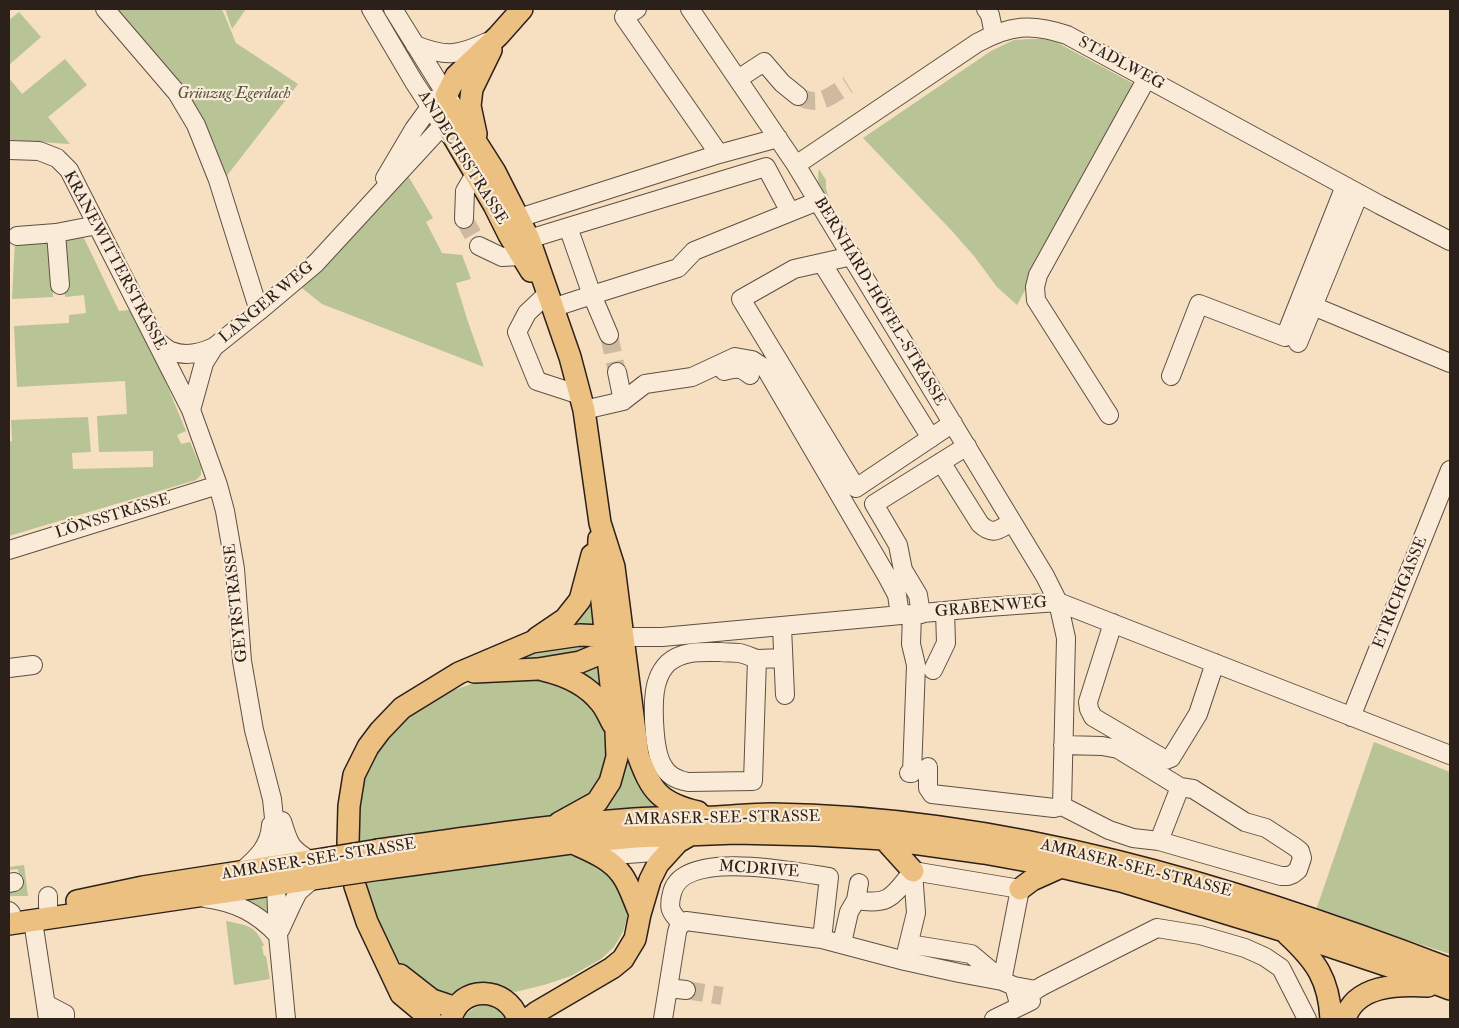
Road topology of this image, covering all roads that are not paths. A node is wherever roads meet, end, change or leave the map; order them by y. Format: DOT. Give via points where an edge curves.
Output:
graph roads {
  1 [pos="105,9"];
  2 [pos="371,9"];
  3 [pos="393,9"];
  4 [pos="522,9"];
  5 [pos="690,9"];
  6 [pos="986,9"];
  7 [pos="626,12"];
  8 [pos="994,34"];
  9 [pos="498,36"];
  10 [pos="415,45"];
  11 [pos="1147,78"];
  12 [pos="738,79"];
  13 [pos="798,96"];
  14 [pos="449,102"];
  15 [pos="778,138"];
  16 [pos="9,150"];
  17 [pos="472,153"];
  18 [pos="720,154"];
  19 [pos="796,165"];
  20 [pos="475,174"];
  21 [pos="1352,190"];
  22 [pos="818,201"];
  23 [pos="790,212"];
  24 [pos="519,218"];
  25 [pos="464,219"];
  26 [pos="97,225"];
  27 [pos="568,227"];
  28 [pos="56,233"];
  29 [pos="16,236"];
  30 [pos="1450,241"];
  31 [pos="479,246"];
  32 [pos="525,247"];
  33 [pos="852,256"];
  34 [pos="822,263"];
  35 [pos="60,285"];
  36 [pos="592,295"];
  37 [pos="549,302"];
  38 [pos="1313,306"];
  39 [pos="259,312"];
  40 [pos="609,334"];
  41 [pos="155,339"];
  42 [pos="1298,343"];
  43 [pos="214,347"];
  44 [pos="1450,363"];
  45 [pos="618,372"];
  46 [pos="750,375"];
  47 [pos="1171,376"];
  48 [pos="692,377"];
  49 [pos="623,401"];
  50 [pos="582,403"];
  51 [pos="191,410"];
  52 [pos="1108,415"];
  53 [pos="953,424"];
  54 [pos="931,438"];
  55 [pos="966,446"];
  56 [pos="941,462"];
  57 [pos="1450,470"];
  58 [pos="218,485"];
  59 [pos="1012,522"];
  60 [pos="600,523"];
  61 [pos="9,550"];
  62 [pos="1058,602"];
  63 [pos="945,611"];
  64 [pos="911,614"];
  65 [pos="1113,623"];
  66 [pos="782,626"];
  67 [pos="610,635"];
  68 [pos="532,642"];
  69 [pos="783,658"];
  70 [pos="757,659"];
  71 [pos="1215,663"];
  72 [pos="33,665"];
  73 [pos="9,668"];
  74 [pos="538,669"];
  75 [pos="933,670"];
  76 [pos="459,673"];
  77 [pos="785,695"];
  78 [pos="1351,717"];
  79 [pos="616,731"];
  80 [pos="1063,745"];
  81 [pos="1450,756"];
  82 [pos="928,767"];
  83 [pos="909,773"];
  84 [pos="1180,787"];
  85 [pos="272,800"];
  86 [pos="1062,806"];
  87 [pos="715,817"];
  88 [pos="552,827"];
  89 [pos="692,834"];
  90 [pos="884,839"];
  91 [pos="1159,841"];
  92 [pos="571,843"];
  93 [pos="668,851"];
  94 [pos="600,856"];
  95 [pos="379,860"];
  96 [pos="1060,867"];
  97 [pos="318,869"];
  98 [pos="242,871"];
  99 [pos="913,871"];
  100 [pos="278,875"];
  101 [pos="859,883"];
  102 [pos="1020,889"];
  103 [pos="197,896"];
  104 [pos="856,900"];
  105 [pos="43,908"];
  106 [pos="640,914"];
  107 [pos="9,915"];
  108 [pos="681,923"];
  109 [pos="1284,930"];
  110 [pos="278,935"];
  111 [pos="822,938"];
  112 [pos="842,943"];
  113 [pos="907,952"];
  114 [pos="388,966"];
  115 [pos="593,979"];
  116 [pos="1448,982"];
  117 [pos="668,988"];
  118 [pos="1011,989"];
  119 [pos="686,990"];
  120 [pos="1041,991"];
  121 [pos="513,1011"];
  122 [pos="47,1012"];
  123 [pos="453,1014"];
  124 [pos="290,1016"];
  125 [pos="1341,1016"];
  126 [pos="66,1019"];
  127 [pos="431,1019"];
  128 [pos="528,1019"];
  129 [pos="663,1019"];
  130 [pos="994,1019"];
  131 [pos="1307,1019"];
  1 -- 39 [label="street" via="176,92 196,125 218,180"];
  2 -- 14 [label="street, ANDECHSSTRASSE"];
  3 -- 10 [label="street, ANDECHSSTRASSE"];
  4 -- 9 [label="main road, LANGER WEG"];
  5 -- 12 [label="street, BERNHARD-HÖFEL-STRASSE"];
  6 -- 8 [label="street"];
  7 -- 18 [label="street"];
  8 -- 11 [label="street, STADLWEG" via="1022,27 1051,29"];
  8 -- 19 [label="street, STADLWEG"];
  9 -- 10 [label="street" via="467,51 452,54 429,51"];
  9 -- 14 [label="main road, LANGER WEG"];
  10 -- 14 [label="street, ANDECHSSTRASSE"];
  11 -- 21 [label="street, STADLWEG"];
  11 -- 52 [label="street" via="1038,275 1035,287 1036,300"];
  12 -- 13 [label="street" via="764,62"];
  12 -- 15 [label="street, BERNHARD-HÖFEL-STRASSE"];
  14 -- 17 [label="main road" via="450,131"];
  14 -- 17 [label="main road" via="470,106 474,129"];
  14 -- 39 [label="street, LANGER WEG" via="366,208 316,263"];
  15 -- 18 [label="street"];
  15 -- 19 [label="street, BERNHARD-HÖFEL-STRASSE"];
  16 -- 26 [label="street, KRANEWITTERSTRASSE" via="39,151 57,158 69,170"];
  17 -- 20 [label="main road, ANDECHSSTRASSE"];
  17 -- 24 [label="main road, ANDECHSSTRASSE"];
  18 -- 24 [label="street"];
  19 -- 22 [label="street, BERNHARD-HÖFEL-STRASSE"];
  20 -- 25 [label="street" via="465,191"];
  20 -- 32 [label="main road, ANDECHSSTRASSE"];
  21 -- 30 [label="street, STADLWEG"];
  21 -- 38 [label="street"];
  21 -- 47 [label="street" via="1285,337 1199,304"];
  22 -- 23 [label="street"];
  22 -- 33 [label="street, BERNHARD-HÖFEL-STRASSE"];
  23 -- 27 [label="street" via="766,167"];
  23 -- 36 [label="street" via="694,251 678,268"];
  24 -- 32 [label="main road, ANDECHSSTRASSE"];
  26 -- 28 [label="street"];
  26 -- 41 [label="street, KRANEWITTERSTRASSE"];
  27 -- 32 [label="street"];
  27 -- 36 [label="street"];
  28 -- 29 [label="street"];
  28 -- 35 [label="street"];
  31 -- 32 [label="street" via="502,257"];
  32 -- 37 [label="main road, ANDECHSSTRASSE"];
  33 -- 34 [label="street"];
  33 -- 53 [label="street, BERNHARD-HÖFEL-STRASSE"];
  34 -- 54 [label="street"];
  34 -- 54 [label="street" via="794,269 741,299 856,488"];
  36 -- 37 [label="street"];
  36 -- 40 [label="street"];
  37 -- 50 [label="main road, ANDECHSSTRASSE" via="570,357"];
  37 -- 50 [label="street" via="527,313 517,332 537,381"];
  38 -- 42 [label="street"];
  38 -- 44 [label="street"];
  39 -- 43 [label="street, LANGER WEG"];
  41 -- 43 [label="street" via="171,351 190,354"];
  41 -- 51 [label="street, KRANEWITTERSTRASSE"];
  43 -- 51 [label="street, LANGER WEG" via="204,363"];
  45 -- 49 [label="street"];
  46 -- 48 [label="street" via="736,368"];
  48 -- 49 [label="street" via="645,384"];
  48 -- 64 [label="street" via="735,357 752,360 766,369"];
  49 -- 50 [label="street"];
  50 -- 60 [label="main road, ANDECHSSTRASSE"];
  51 -- 58 [label="street, GEYRSTRASSE"];
  53 -- 54 [label="street"];
  53 -- 55 [label="street, BERNHARD-HÖFEL-STRASSE"];
  55 -- 56 [label="street"];
  55 -- 59 [label="street, BERNHARD-HÖFEL-STRASSE"];
  56 -- 59 [label="street" via="985,529 998,530"];
  56 -- 64 [label="street" via="874,504 898,545 903,570 918,595"];
  57 -- 78 [label="street, ETRICHGASSE"];
  58 -- 61 [label="street, LÖNSSTRASSE"];
  58 -- 85 [label="street, GEYRSTRASSE" via="232,545 242,661 254,730"];
  59 -- 62 [label="street, BERNHARD-HÖFEL-STRASSE"];
  60 -- 67 [label="main road, ANDECHSSTRASSE" via="598,565"];
  60 -- 67 [label="main road, ANDECHSSTRASSE" via="614,567"];
  60 -- 68 [label="main road" via="580,600 566,619"];
  62 -- 63 [label="street, GRABENWEG"];
  62 -- 65 [label="street, GRABENWEG"];
  62 -- 80 [label="street, BERNHARD-HÖFEL-STRASSE" via="1066,638"];
  63 -- 64 [label="street, GRABENWEG"];
  63 -- 75 [label="street" via="946,642"];
  64 -- 66 [label="street, GRABENWEG"];
  64 -- 83 [label="street" via="911,644 916,665 912,773"];
  65 -- 71 [label="street, GRABENWEG"];
  65 -- 71 [label="street" via="1088,702 1089,709 1093,717 1166,760 1171,758 1198,714"];
  66 -- 67 [label="street, GRABENWEG" via="662,637"];
  66 -- 69 [label="street"];
  67 -- 68 [label="main road" via="580,635"];
  67 -- 74 [label="main road" via="597,655 580,662"];
  67 -- 79 [label="main road"];
  67 -- 87 [label="main road" via="645,776 658,794 674,805"];
  68 -- 76 [label="main road"];
  69 -- 70 [label="street"];
  69 -- 77 [label="street"];
  70 -- 70 [label="street" via="753,781 688,782 669,775 659,756 655,733 655,690 662,670 687,653 738,653"];
  71 -- 78 [label="street, GRABENWEG"];
  72 -- 73 [label="street"];
  74 -- 76 [label="main road"];
  74 -- 79 [label="main road" via="577,682 591,692 604,707"];
  76 -- 114 [label="main road" via="402,708 368,746 354,775 347,832 355,886 367,922"];
  78 -- 81 [label="street, GRABENWEG"];
  79 -- 88 [label="main road" via="617,757 610,782 596,802"];
  80 -- 84 [label="street" via="1118,749"];
  80 -- 86 [label="street, BERNHARD-HÖFEL-STRASSE"];
  82 -- 86 [label="street" via="928,788 932,794 1054,808"];
  84 -- 91 [label="street"];
  84 -- 91 [label="street" via="1193,789 1245,822 1266,828 1300,852 1301,864 1293,874 1281,876"];
  85 -- 97 [label="street, GEYRSTRASSE" via="289,844"];
  85 -- 98 [label="street, GEYRSTRASSE" via="271,829 266,845 258,858"];
  85 -- 100 [label="street, GEYRSTRASSE"];
  86 -- 91 [label="street" via="1109,830 1133,838"];
  87 -- 88 [label="main road, AMRASER-SEE-STRASSE" via="637,818"];
  87 -- 116 [label="main road, AMRASER-SEE-STRASSE" via="770,814 874,819 985,833 1091,854 1264,903 1392,947"];
  88 -- 95 [label="main road, AMRASER-SEE-STRASSE"];
  89 -- 90 [label="main road, AMRASER-SEE-STRASSE"];
  89 -- 92 [label="main road, AMRASER-SEE-STRASSE"];
  89 -- 93 [label="main road"];
  90 -- 96 [label="main road, AMRASER-SEE-STRASSE"];
  90 -- 99 [label="main road"];
  92 -- 94 [label="main road"];
  92 -- 95 [label="main road, AMRASER-SEE-STRASSE"];
  93 -- 94 [label="street"];
  93 -- 106 [label="main road" via="654,871"];
  94 -- 106 [label="main road" via="621,873"];
  95 -- 97 [label="main road, AMRASER-SEE-STRASSE, bridge"];
  96 -- 102 [label="main road"];
  96 -- 109 [label="main road, AMRASER-SEE-STRASSE" via="1121,881"];
  97 -- 100 [label="main road, AMRASER-SEE-STRASSE"];
  97 -- 110 [label="street" via="298,892"];
  98 -- 100 [label="main road, AMRASER-SEE-STRASSE"];
  98 -- 105 [label="main road, AMRASER-SEE-STRASSE"];
  99 -- 102 [label="street"];
  99 -- 104 [label="street" via="887,900"];
  99 -- 113 [label="street" via="916,913"];
  100 -- 103 [label="main road, AMRASER-SEE-STRASSE"];
  100 -- 110 [label="street, GEYRSTRASSE"];
  101 -- 104 [label="street"];
  102 -- 118 [label="street"];
  103 -- 105 [label="main road, AMRASER-SEE-STRASSE"];
  103 -- 110 [label="street" via="238,906 258,917"];
  104 -- 112 [label="street" via="849,912"];
  105 -- 107 [label="main road, AMRASER-SEE-STRASSE"];
  105 -- 122 [label="street"];
  106 -- 115 [label="main road" via="635,939 623,958"];
  108 -- 111 [label="street" via="692,921"];
  108 -- 111 [label="street, MCDRIVE" via="670,909 670,899 678,882 687,875 704,866 769,868 829,877"];
  108 -- 117 [label="street"];
  109 -- 116 [label="main road, AMRASER-SEE-STRASSE" via="1389,966"];
  109 -- 125 [label="main road" via="1317,966"];
  110 -- 124 [label="street, GEYRSTRASSE"];
  111 -- 112 [label="street"];
  112 -- 113 [label="street"];
  113 -- 118 [label="street"];
  114 -- 123 [label="main road"];
  114 -- 127 [label="main road" via="401,994"];
  115 -- 121 [label="main road" via="532,1000"];
  115 -- 128 [label="main road"];
  116 -- 125 [label="main road" via="1381,988 1359,998"];
  117 -- 119 [label="street"];
  117 -- 129 [label="street"];
  118 -- 120 [label="street"];
  120 -- 130 [label="street"];
  120 -- 131 [label="street" via="1157,928 1200,935 1265,957 1281,968"];
  121 -- 123 [label="main road" via="498,996 487,993 464,1000"];
  122 -- 126 [label="street" via="65,1014"];
}
